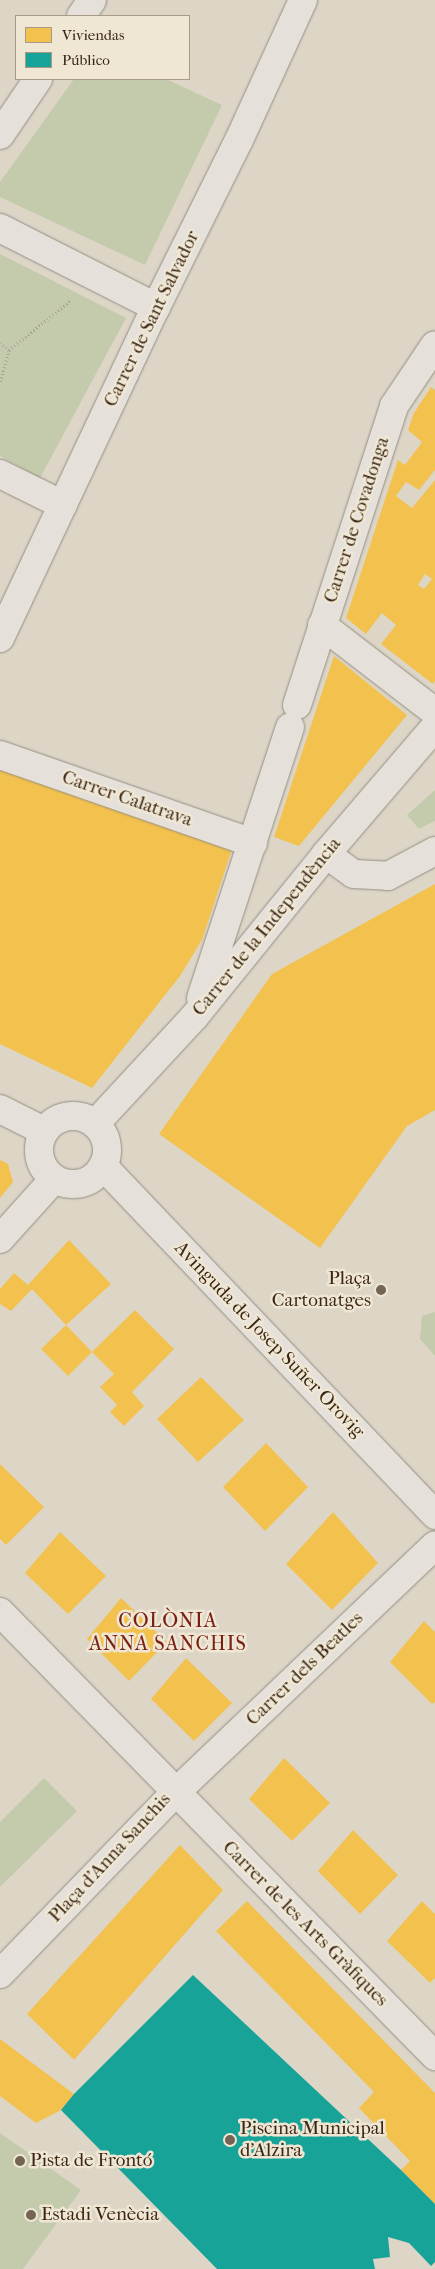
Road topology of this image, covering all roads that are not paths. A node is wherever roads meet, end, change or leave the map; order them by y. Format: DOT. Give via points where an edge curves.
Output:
graph roads {
  1 [pos="92,0"];
  2 [pos="303,0"];
  3 [pos="82,15"];
  4 [pos="37,80"];
  5 [pos="0,135"];
  6 [pos="0,228"];
  7 [pos="156,307"];
  8 [pos="433,354"];
  9 [pos="0,474"];
  10 [pos="63,505"];
  11 [pos="322,625"];
  12 [pos="0,638"];
  13 [pos="435,712"];
  14 [pos="435,727"];
  15 [pos="0,755"];
  16 [pos="253,843"];
  17 [pos="435,851"];
  18 [pos="326,854"];
  19 [pos="195,1016"];
  20 [pos="0,1109"];
  21 [pos="96,1124"];
  22 [pos="44,1130"];
  23 [pos="103,1166"];
  24 [pos="54,1179"];
  25 [pos="0,1239"];
  26 [pos="435,1514"];
  27 [pos="435,1545"];
  28 [pos="0,1612"];
  29 [pos="175,1793"];
  30 [pos="0,1974"];
  31 [pos="435,2056"];
  1 -- 3 [label="street"];
  2 -- 7 [label="street, Carrer de Sant Salvador" via="239,140"];
  4 -- 5 [label="street"];
  6 -- 7 [label="street"];
  7 -- 10 [label="street, Carrer de Sant Salvador"];
  8 -- 11 [label="street, Carrer de Covadonga" via="394,406"];
  9 -- 10 [label="street"];
  10 -- 12 [label="street, Carrer de Sant Salvador"];
  11 -- 13 [label="street"];
  11 -- 16 [label="street, Carrer de Covadonga"];
  14 -- 18 [label="street, Carrer de la Independència"];
  15 -- 16 [label="street, Carrer Calatrava"];
  16 -- 19 [label="street, Carrer de Covadonga"];
  17 -- 18 [label="street" via="388,876 354,874"];
  18 -- 19 [label="street, Carrer de la Independència"];
  19 -- 21 [label="street, Carrer de la Independència"];
  20 -- 22 [label="street"];
  21 -- 22 [label="street" via="86,1117 74,1115 52,1122"];
  21 -- 23 [label="street" via="107,1144"];
  22 -- 24 [label="street" via="39,1140 40,1162"];
  23 -- 24 [label="street" via="86,1182 64,1183"];
  23 -- 26 [label="street, Avinguda de Josep Suñer Orovig"];
  24 -- 25 [label="street"];
  27 -- 29 [label="street, Carrer dels Beatles"];
  28 -- 29 [label="street, Plaça d'Anna Sanchis"];
  29 -- 30 [label="street, Plaça d'Anna Sanchis"];
  29 -- 31 [label="street, Carrer de les Arts Gràfiques"];
}
